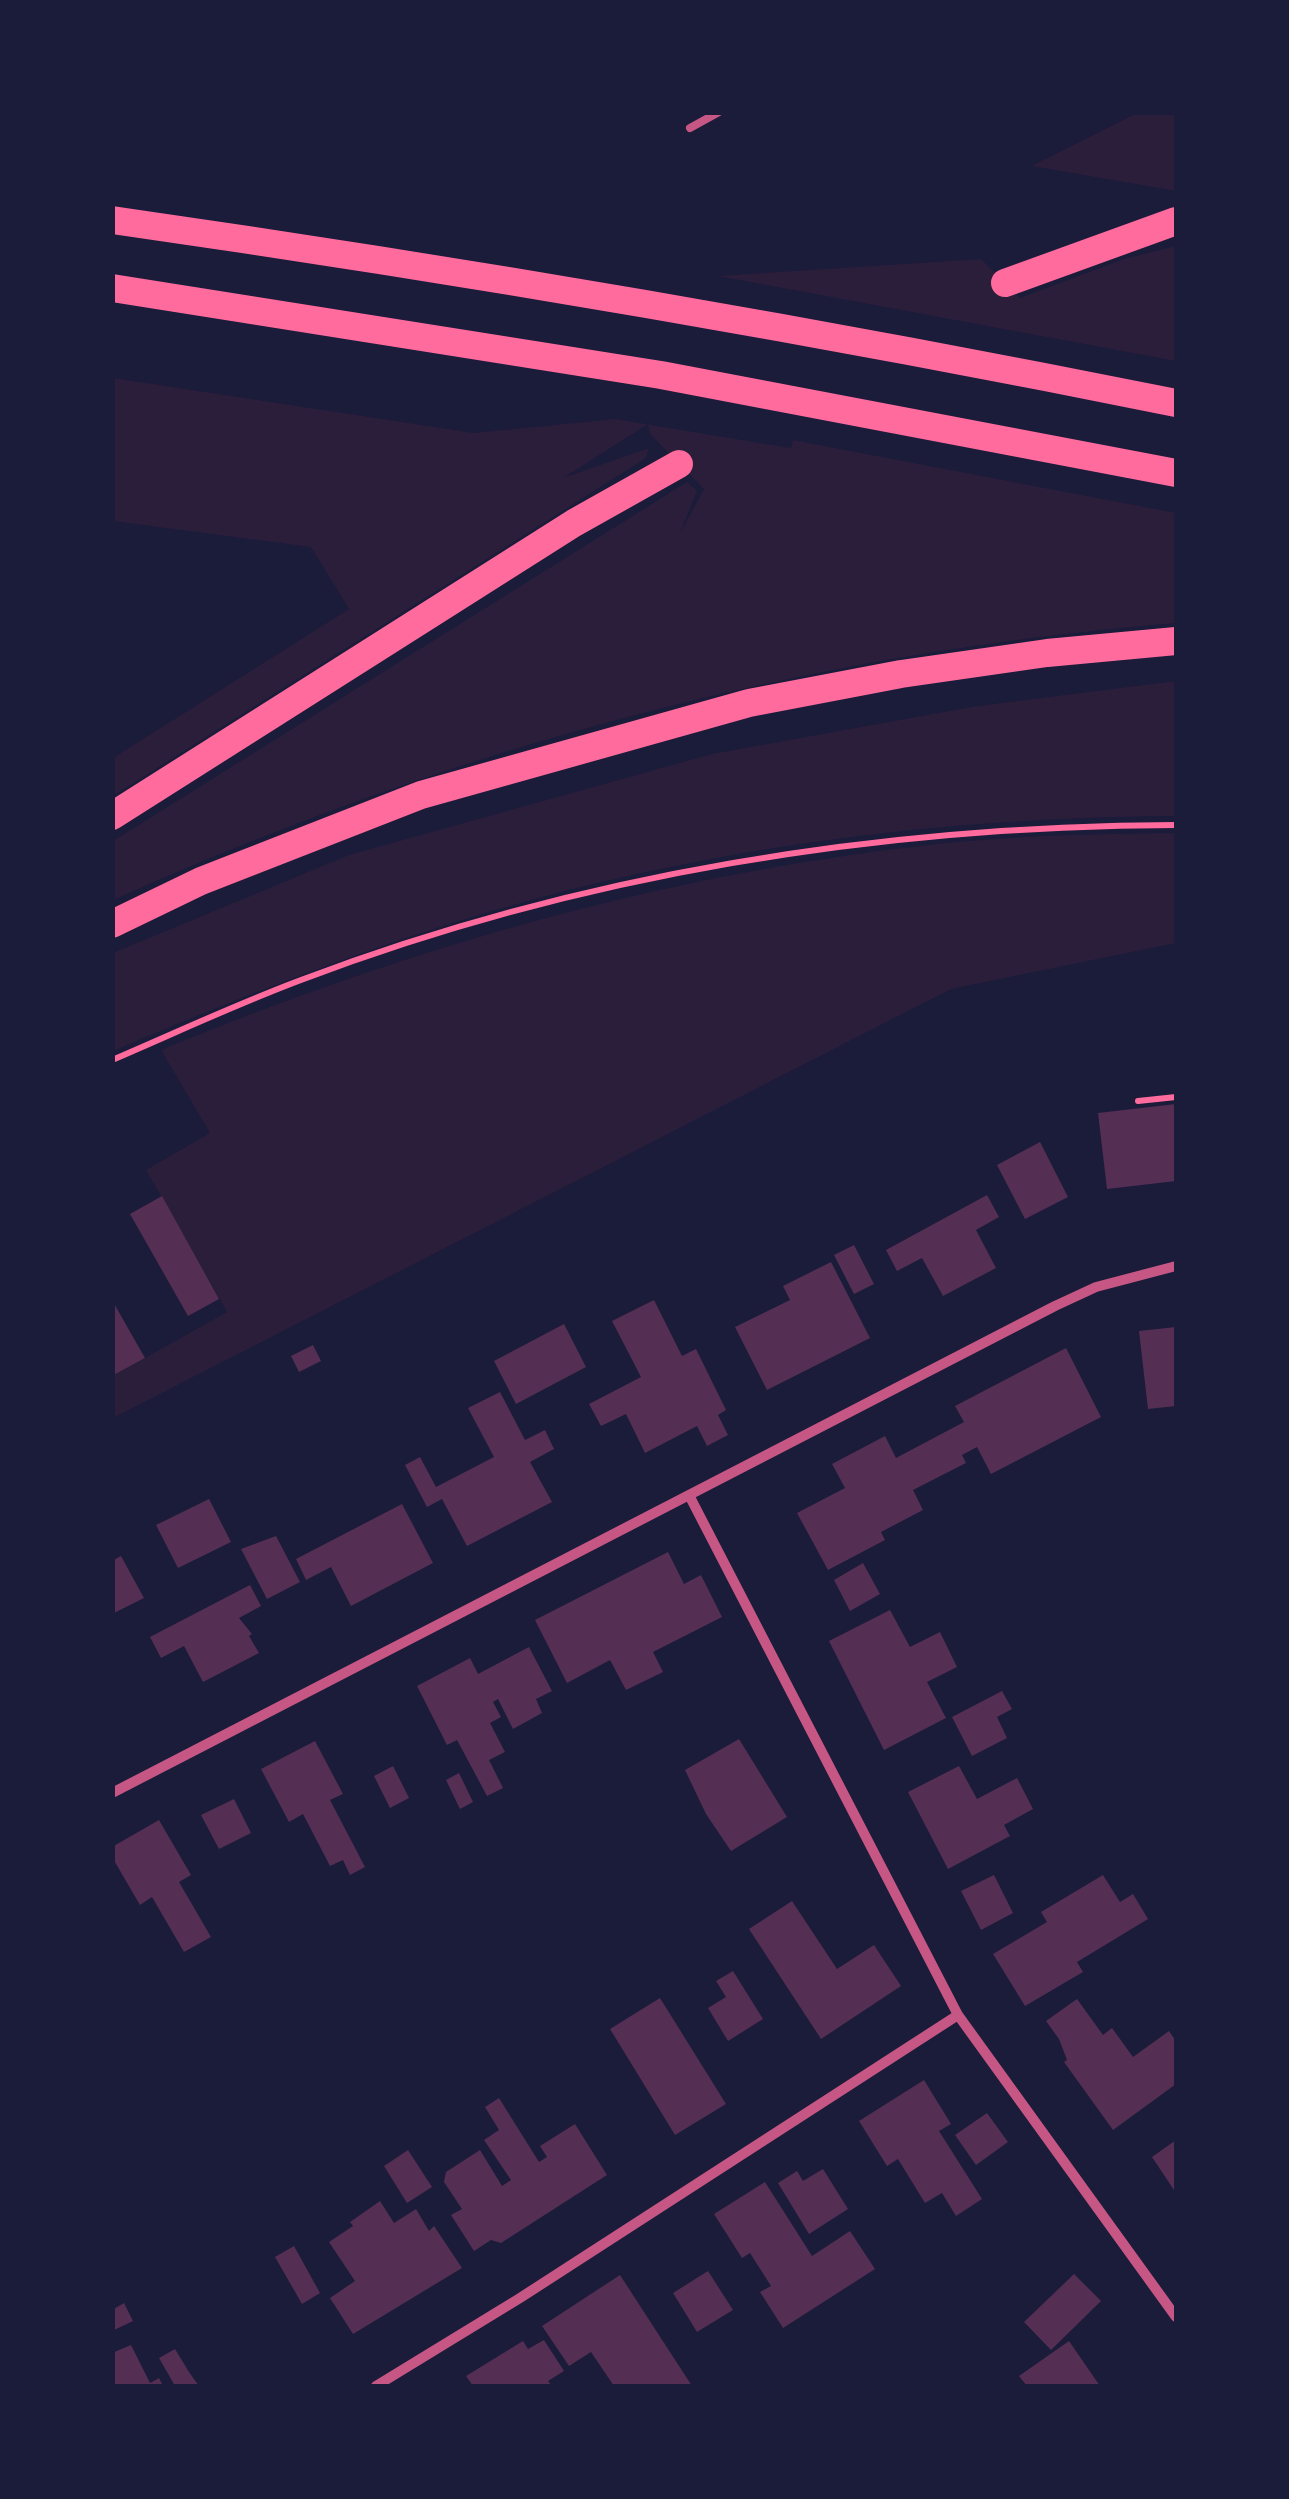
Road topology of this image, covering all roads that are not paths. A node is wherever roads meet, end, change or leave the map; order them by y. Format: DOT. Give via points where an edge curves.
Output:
graph roads {
  1 [pos="720,112"];
  2 [pos="690,128"];
  3 [pos="112,220"];
  4 [pos="1176,221"];
  5 [pos="1005,283"];
  6 [pos="112,288"];
  7 [pos="1176,403"];
  8 [pos="679,464"];
  9 [pos="1176,473"];
  10 [pos="1176,641"];
  11 [pos="112,816"];
  12 [pos="112,924"];
  13 [pos="1176,1266"];
  14 [pos="690,1497"];
  15 [pos="112,1793"];
  16 [pos="958,2015"];
  17 [pos="1176,2318"];
  18 [pos="376,2386"];
  1 -- 2 [label="lane"];
  3 -- 7 [label="highway" via="514,281"];
  4 -- 5 [label="highway"];
  6 -- 9 [label="highway" via="662,375"];
  8 -- 11 [label="highway" via="574,523"];
  10 -- 12 [label="highway" via="901,674 749,703 422,795 201,881"];
  13 -- 14 [label="street" via="1096,1286"];
  14 -- 15 [label="street"];
  14 -- 16 [label="street"];
  16 -- 17 [label="street"];
  16 -- 18 [label="street"];
}
